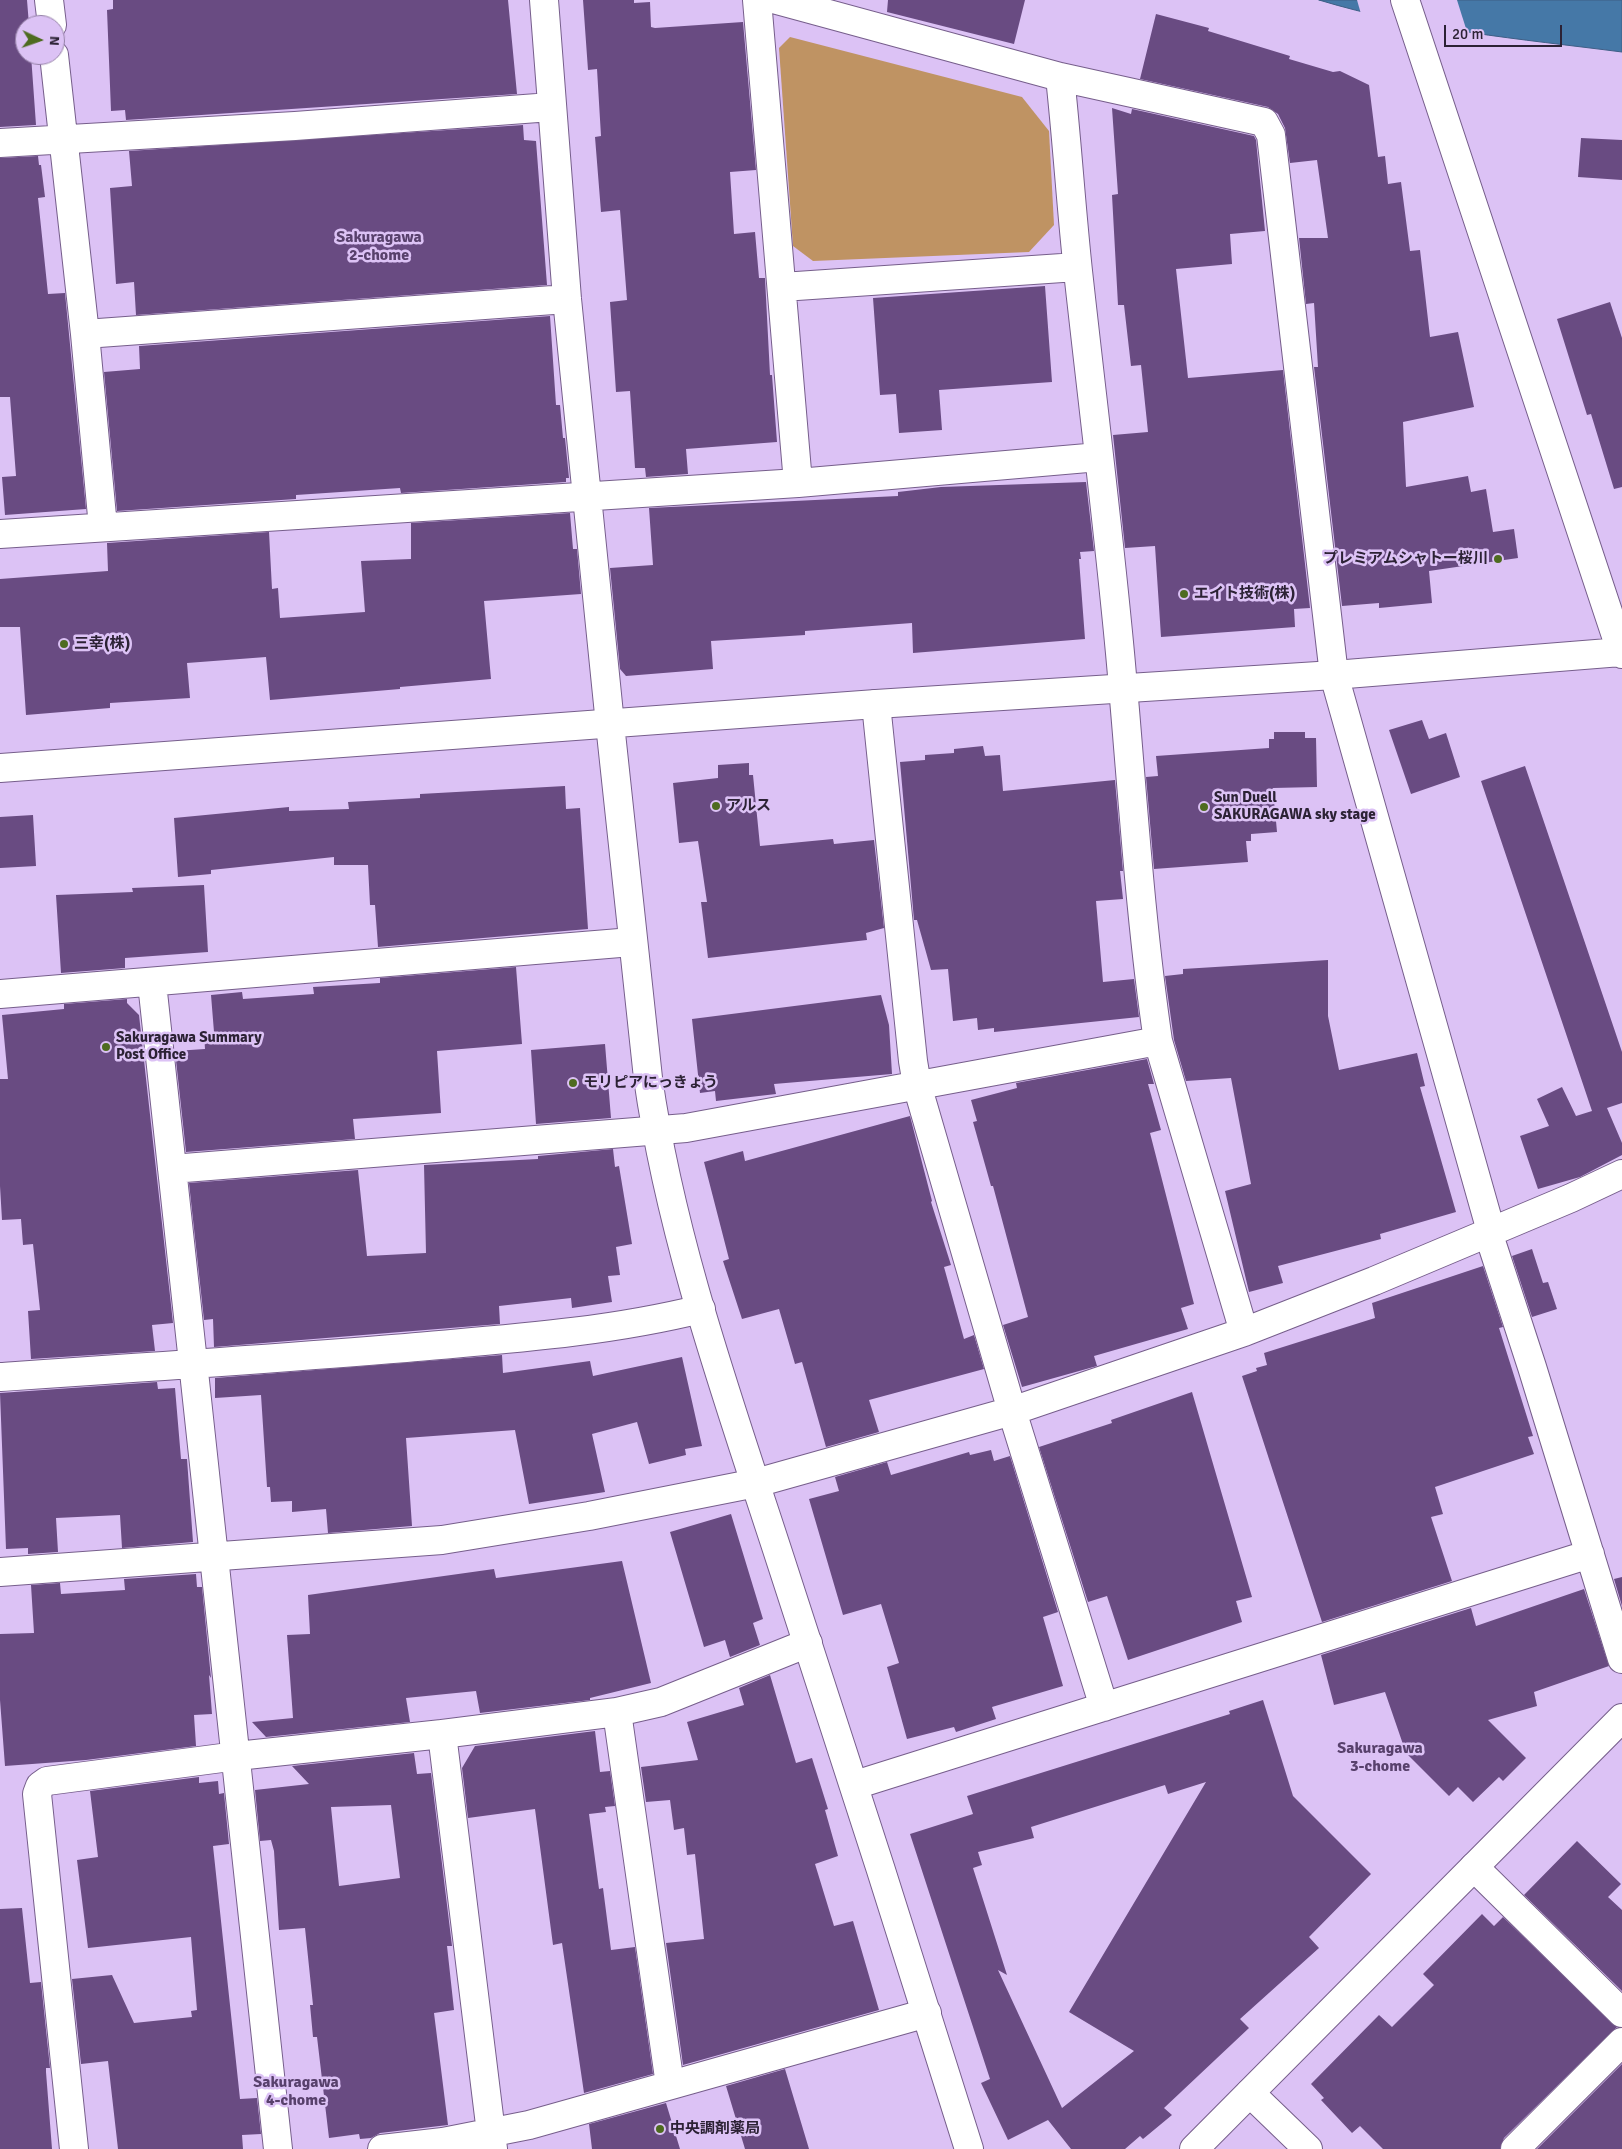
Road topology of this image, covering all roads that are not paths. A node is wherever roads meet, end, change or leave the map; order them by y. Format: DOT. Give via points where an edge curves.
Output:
graph roads {
  1 [pos="49,0"];
  2 [pos="544,0"];
  3 [pos="758,0"];
  4 [pos="777,0"];
  5 [pos="1405,0"];
  6 [pos="51,15"];
  7 [pos="55,65"];
  8 [pos="1060,77"];
  9 [pos="551,106"];
  10 [pos="62,138"];
  11 [pos="0,143"];
  12 [pos="1077,267"];
  13 [pos="782,287"];
  14 [pos="567,299"];
  15 [pos="85,334"];
  16 [pos="1098,457"];
  17 [pos="798,483"];
  18 [pos="588,498"];
  19 [pos="103,527"];
  20 [pos="0,534"];
  21 [pos="1622,653"];
  22 [pos="1334,675"];
  23 [pos="1123,688"];
  24 [pos="876,704"];
  25 [pos="610,724"];
  26 [pos="0,768"];
  27 [pos="632,942"];
  28 [pos="152,983"];
  29 [pos="0,994"];
  30 [pos="1158,1041"];
  31 [pos="917,1085"];
  32 [pos="656,1132"];
  33 [pos="172,1170"];
  34 [pos="1622,1174"];
  35 [pos="1490,1232"];
  36 [pos="701,1309"];
  37 [pos="1244,1332"];
  38 [pos="193,1364"];
  39 [pos="0,1377"];
  40 [pos="1012,1411"];
  41 [pos="756,1483"];
  42 [pos="1590,1554"];
  43 [pos="214,1555"];
  44 [pos="0,1572"];
  45 [pos="808,1643"];
  46 [pos="1622,1659"];
  47 [pos="1104,1707"];
  48 [pos="617,1712"];
  49 [pos="1622,1718"];
  50 [pos="442,1734"];
  51 [pos="236,1756"];
  52 [pos="854,1785"];
  53 [pos="1474,1867"];
  54 [pos="926,2013"];
  55 [pos="1622,2013"];
  56 [pos="1622,2042"];
  57 [pos="670,2086"];
  58 [pos="1250,2093"];
  59 [pos="492,2141"];
  60 [pos="74,2149"];
  61 [pos="278,2149"];
  62 [pos="382,2149"];
  63 [pos="969,2149"];
  64 [pos="1194,2149"];
  65 [pos="1308,2149"];
  66 [pos="1515,2149"];
  1 -- 6 [label="street"];
  2 -- 9 [label="street"];
  3 -- 13 [label="street"];
  4 -- 8 [label="street"];
  5 -- 21 [label="street"];
  7 -- 10 [label="street"];
  8 -- 12 [label="street"];
  8 -- 22 [label="street" via="1264,122 1268,128"];
  9 -- 10 [label="street" via="295,126"];
  9 -- 14 [label="street"];
  10 -- 11 [label="street"];
  10 -- 15 [label="street"];
  12 -- 13 [label="street"];
  12 -- 16 [label="street"];
  13 -- 17 [label="street"];
  14 -- 15 [label="street"];
  14 -- 18 [label="street"];
  15 -- 19 [label="street"];
  16 -- 17 [label="street"];
  16 -- 23 [label="street"];
  17 -- 18 [label="street"];
  18 -- 19 [label="street"];
  18 -- 25 [label="street"];
  19 -- 20 [label="street"];
  21 -- 22 [label="street"];
  22 -- 23 [label="street"];
  22 -- 35 [label="street"];
  23 -- 24 [label="street"];
  23 -- 30 [label="street" via="1134,843"];
  24 -- 25 [label="street"];
  24 -- 31 [label="street"];
  25 -- 26 [label="street"];
  25 -- 27 [label="street"];
  27 -- 28 [label="street"];
  27 -- 32 [label="street"];
  28 -- 29 [label="street"];
  28 -- 33 [label="street"];
  30 -- 31 [label="street"];
  30 -- 37 [label="street"];
  31 -- 32 [label="street"];
  31 -- 40 [label="street"];
  32 -- 33 [label="street"];
  32 -- 36 [label="street" via="668,1192"];
  33 -- 38 [label="street"];
  34 -- 35 [label="street"];
  35 -- 37 [label="street"];
  35 -- 42 [label="street"];
  36 -- 38 [label="street" via="561,1335"];
  36 -- 41 [label="street"];
  37 -- 40 [label="street"];
  38 -- 39 [label="street"];
  38 -- 43 [label="street"];
  40 -- 41 [label="street"];
  40 -- 47 [label="street"];
  41 -- 43 [label="street" via="590,1516 451,1538"];
  41 -- 45 [label="street"];
  42 -- 46 [label="street"];
  42 -- 47 [label="street"];
  43 -- 44 [label="street"];
  43 -- 51 [label="street"];
  45 -- 48 [label="street" via="661,1702"];
  45 -- 52 [label="street"];
  47 -- 52 [label="street"];
  48 -- 50 [label="street"];
  48 -- 57 [label="street"];
  49 -- 53 [label="street"];
  50 -- 51 [label="street"];
  50 -- 59 [label="street"];
  51 -- 60 [label="street" via="47,1781 40,1786 37,1794"];
  51 -- 61 [label="street"];
  52 -- 54 [label="street"];
  53 -- 55 [label="street"];
  53 -- 58 [label="street"];
  54 -- 57 [label="street"];
  54 -- 63 [label="street"];
  56 -- 66 [label="street"];
  57 -- 59 [label="street"];
  58 -- 64 [label="street"];
  58 -- 65 [label="street"];
  59 -- 62 [label="street"];
}
